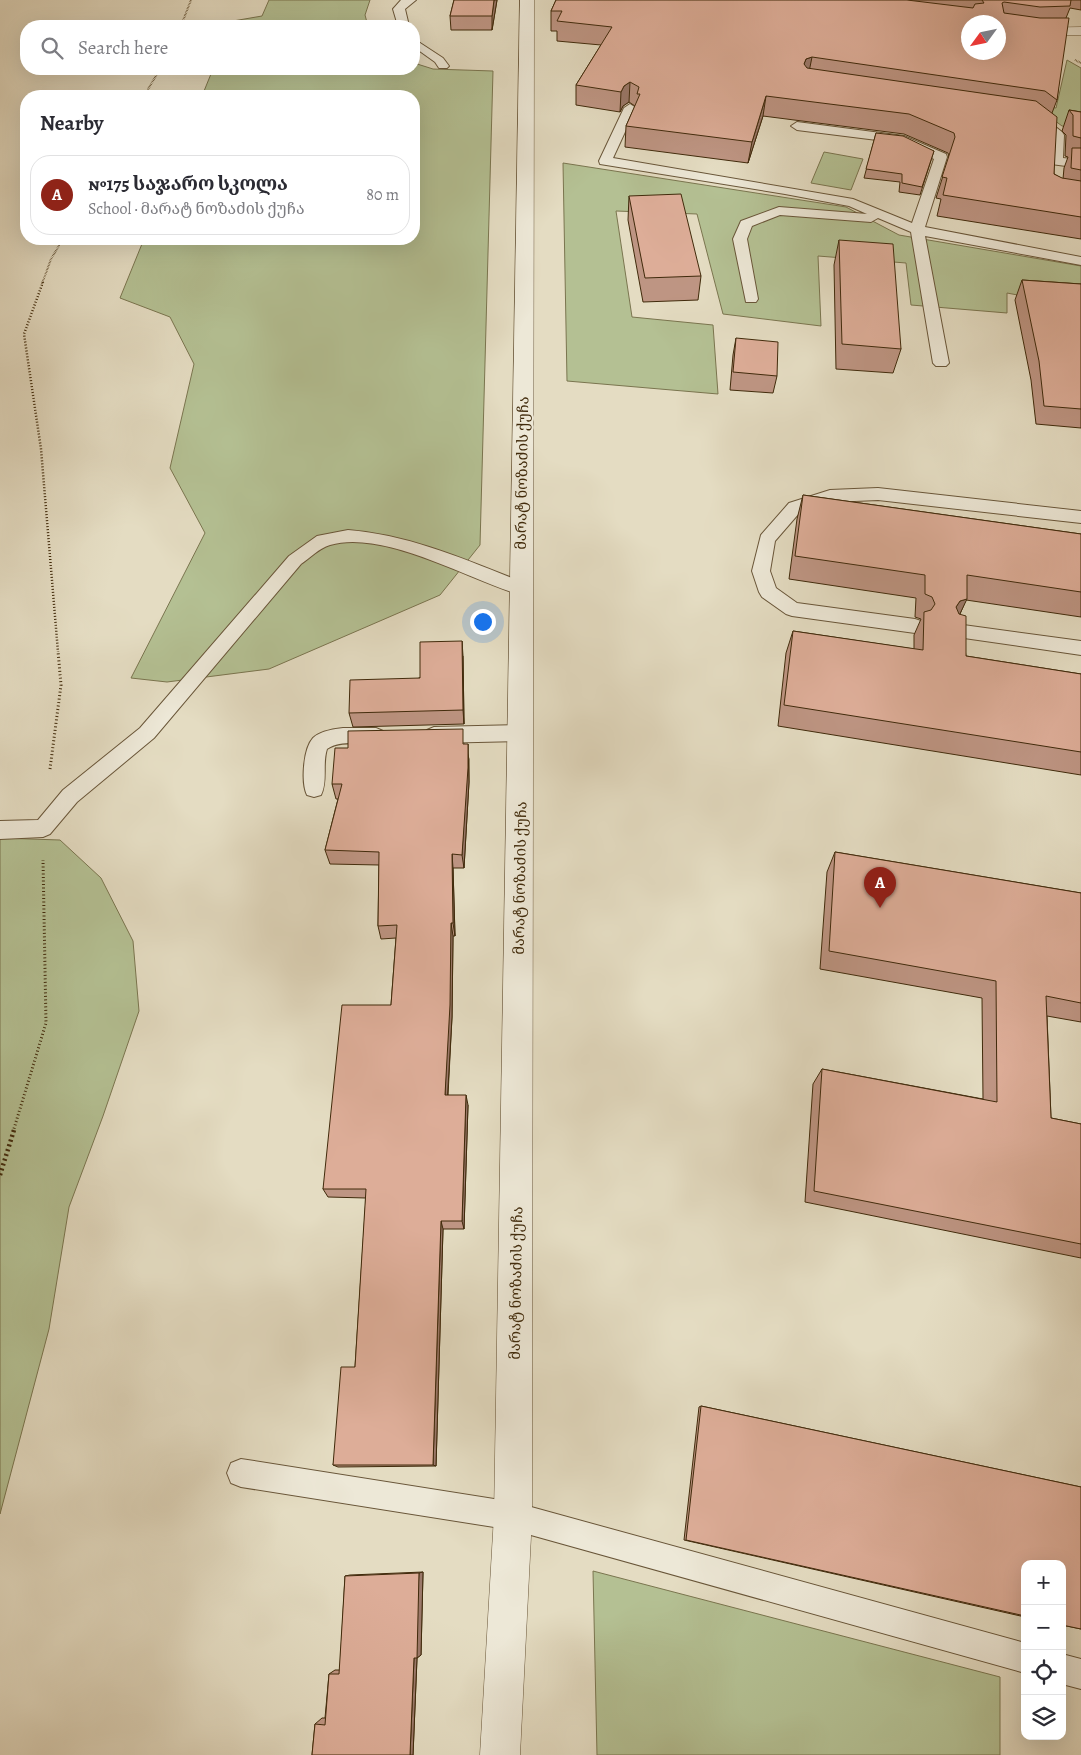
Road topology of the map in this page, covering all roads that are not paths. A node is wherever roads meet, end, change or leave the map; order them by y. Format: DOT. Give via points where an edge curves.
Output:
graph roads {
  1 [pos="411,0"];
  2 [pos="527,0"];
  3 [pos="402,20"];
  4 [pos="1006,28"];
  5 [pos="1081,31"];
  6 [pos="1033,32"];
  7 [pos="420,46"];
  8 [pos="1068,46"];
  9 [pos="443,66"];
  10 [pos="630,108"];
  11 [pos="1024,115"];
  12 [pos="797,126"];
  13 [pos="1056,161"];
  14 [pos="1081,164"];
  15 [pos="1055,177"];
  16 [pos="889,219"];
  17 [pos="917,230"];
  18 [pos="1081,261"];
  19 [pos="751,298"];
  20 [pos="941,364"];
  21 [pos="1081,517"];
  22 [pos="521,589"];
  23 [pos="915,626"];
  24 [pos="956,631"];
  25 [pos="1081,648"];
  26 [pos="521,733"];
  27 [pos="412,735"];
  28 [pos="392,736"];
  29 [pos="314,789"];
  30 [pos="0,830"];
  31 [pos="241,1472"];
  32 [pos="514,1516"];
  33 [pos="1021,1657"];
  34 [pos="1066,1670"];
  35 [pos="1081,1674"];
  36 [pos="500,1755"];
  1 -- 3 [label="lane" via="399,9"];
  2 -- 22 [label="street, მარატ ნოზაძის ქუჩა"];
  4 -- 6 [label="street"];
  5 -- 6 [label="street"];
  6 -- 8 [label="street"];
  7 -- 9 [label="lane"];
  10 -- 16 [label="lane" via="605,161 853,202"];
  11 -- 13 [label="lane" via="1034,116 1058,135"];
  12 -- 17 [label="lane" via="904,140 941,158"];
  13 -- 14 [label="lane"];
  13 -- 15 [label="lane"];
  16 -- 17 [label="lane"];
  16 -- 19 [label="lane" via="778,211 746,224 740,239"];
  17 -- 18 [label="lane"];
  17 -- 20 [label="lane"];
  21 -- 23 [label="lane" via="878,494 830,496 795,507 767,539 761,571 768,592 792,609"];
  22 -- 26 [label="street, მარატ ნოზაძის ქუჩა"];
  22 -- 30 [label="lane" via="408,546 359,536 326,539 296,560 146,733 70,796 43,828"];
  24 -- 25 [label="lane"];
  26 -- 27 [label="lane"];
  26 -- 32 [label="street, მარატ ნოზაძის ქუჩა"];
  28 -- 29 [label="lane" via="332,737 322,741 317,748"];
  31 -- 32 [label="lane"];
  32 -- 33 [label="lane"];
  32 -- 36 [label="street, მარატ ნოზაძის ქუჩა"];
  34 -- 35 [label="lane"];
}
